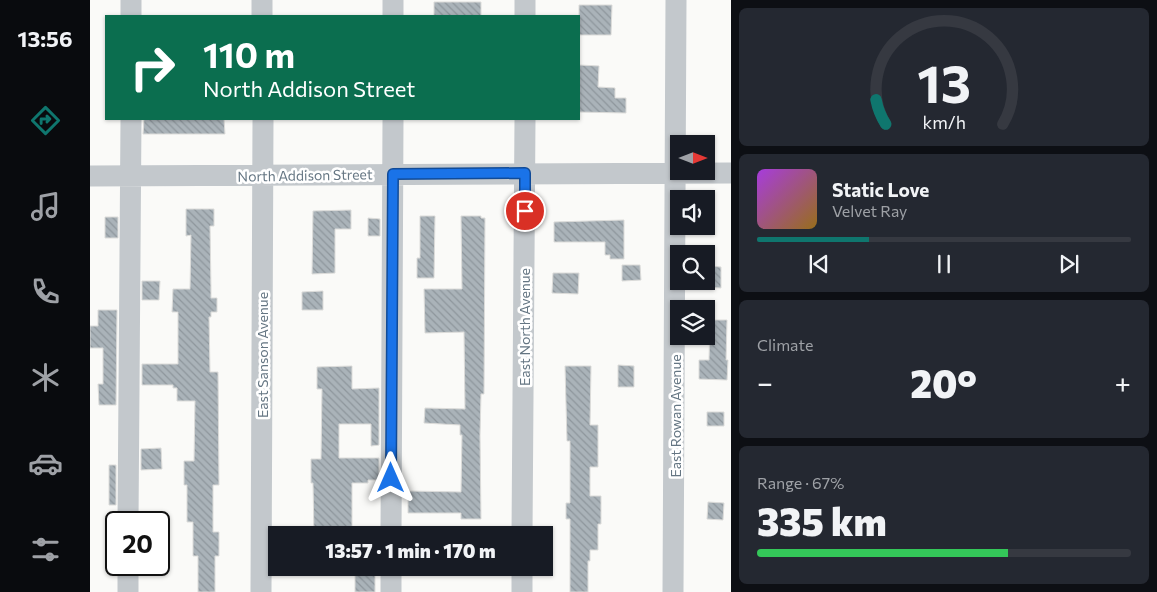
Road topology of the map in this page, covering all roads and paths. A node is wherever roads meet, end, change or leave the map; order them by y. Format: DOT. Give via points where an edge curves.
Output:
graph roads {
  1 [pos="131,0"];
  2 [pos="262,0"];
  3 [pos="393,0"];
  4 [pos="525,0"];
  5 [pos="676,0"];
  6 [pos="131,15"];
  7 [pos="262,15"];
  8 [pos="393,15"];
  9 [pos="525,15"];
  10 [pos="131,120"];
  11 [pos="262,120"];
  12 [pos="393,120"];
  13 [pos="525,120"];
  14 [pos="676,135"];
  15 [pos="670,172"];
  16 [pos="525,173"];
  17 [pos="715,173"];
  18 [pos="731,173"];
  19 [pos="393,174"];
  20 [pos="90,176"];
  21 [pos="130,176"];
  22 [pos="263,176"];
  23 [pos="676,180"];
  24 [pos="128,511"];
  25 [pos="391,526"];
  26 [pos="522,526"];
  27 [pos="128,576"];
  28 [pos="391,576"];
  29 [pos="522,576"];
  30 [pos="128,592"];
  31 [pos="261,592"];
  32 [pos="391,592"];
  33 [pos="522,592"];
  34 [pos="673,592"];
  1 -- 6 [label="street"];
  2 -- 7 [label="street"];
  3 -- 8 [label="street"];
  4 -- 9 [label="street"];
  5 -- 14 [label="street, East Rowan Avenue"];
  10 -- 21 [label="street"];
  11 -- 22 [label="street, East Sanson Avenue"];
  12 -- 19 [label="street"];
  13 -- 16 [label="street, East North Avenue"];
  15 -- 16 [label="street, North Addison Street"];
  16 -- 19 [label="street, North Addison Street"];
  16 -- 26 [label="street, East North Avenue"];
  17 -- 18 [label="street, North Addison Street"];
  19 -- 22 [label="street, North Addison Street"];
  19 -- 25 [label="street"];
  20 -- 21 [label="street, North Addison Street"];
  21 -- 22 [label="street, North Addison Street"];
  21 -- 24 [label="street"];
  22 -- 31 [label="street, East Sanson Avenue"];
  23 -- 34 [label="street, East Rowan Avenue"];
  27 -- 30 [label="street"];
  28 -- 32 [label="street"];
  29 -- 33 [label="street"];
}
